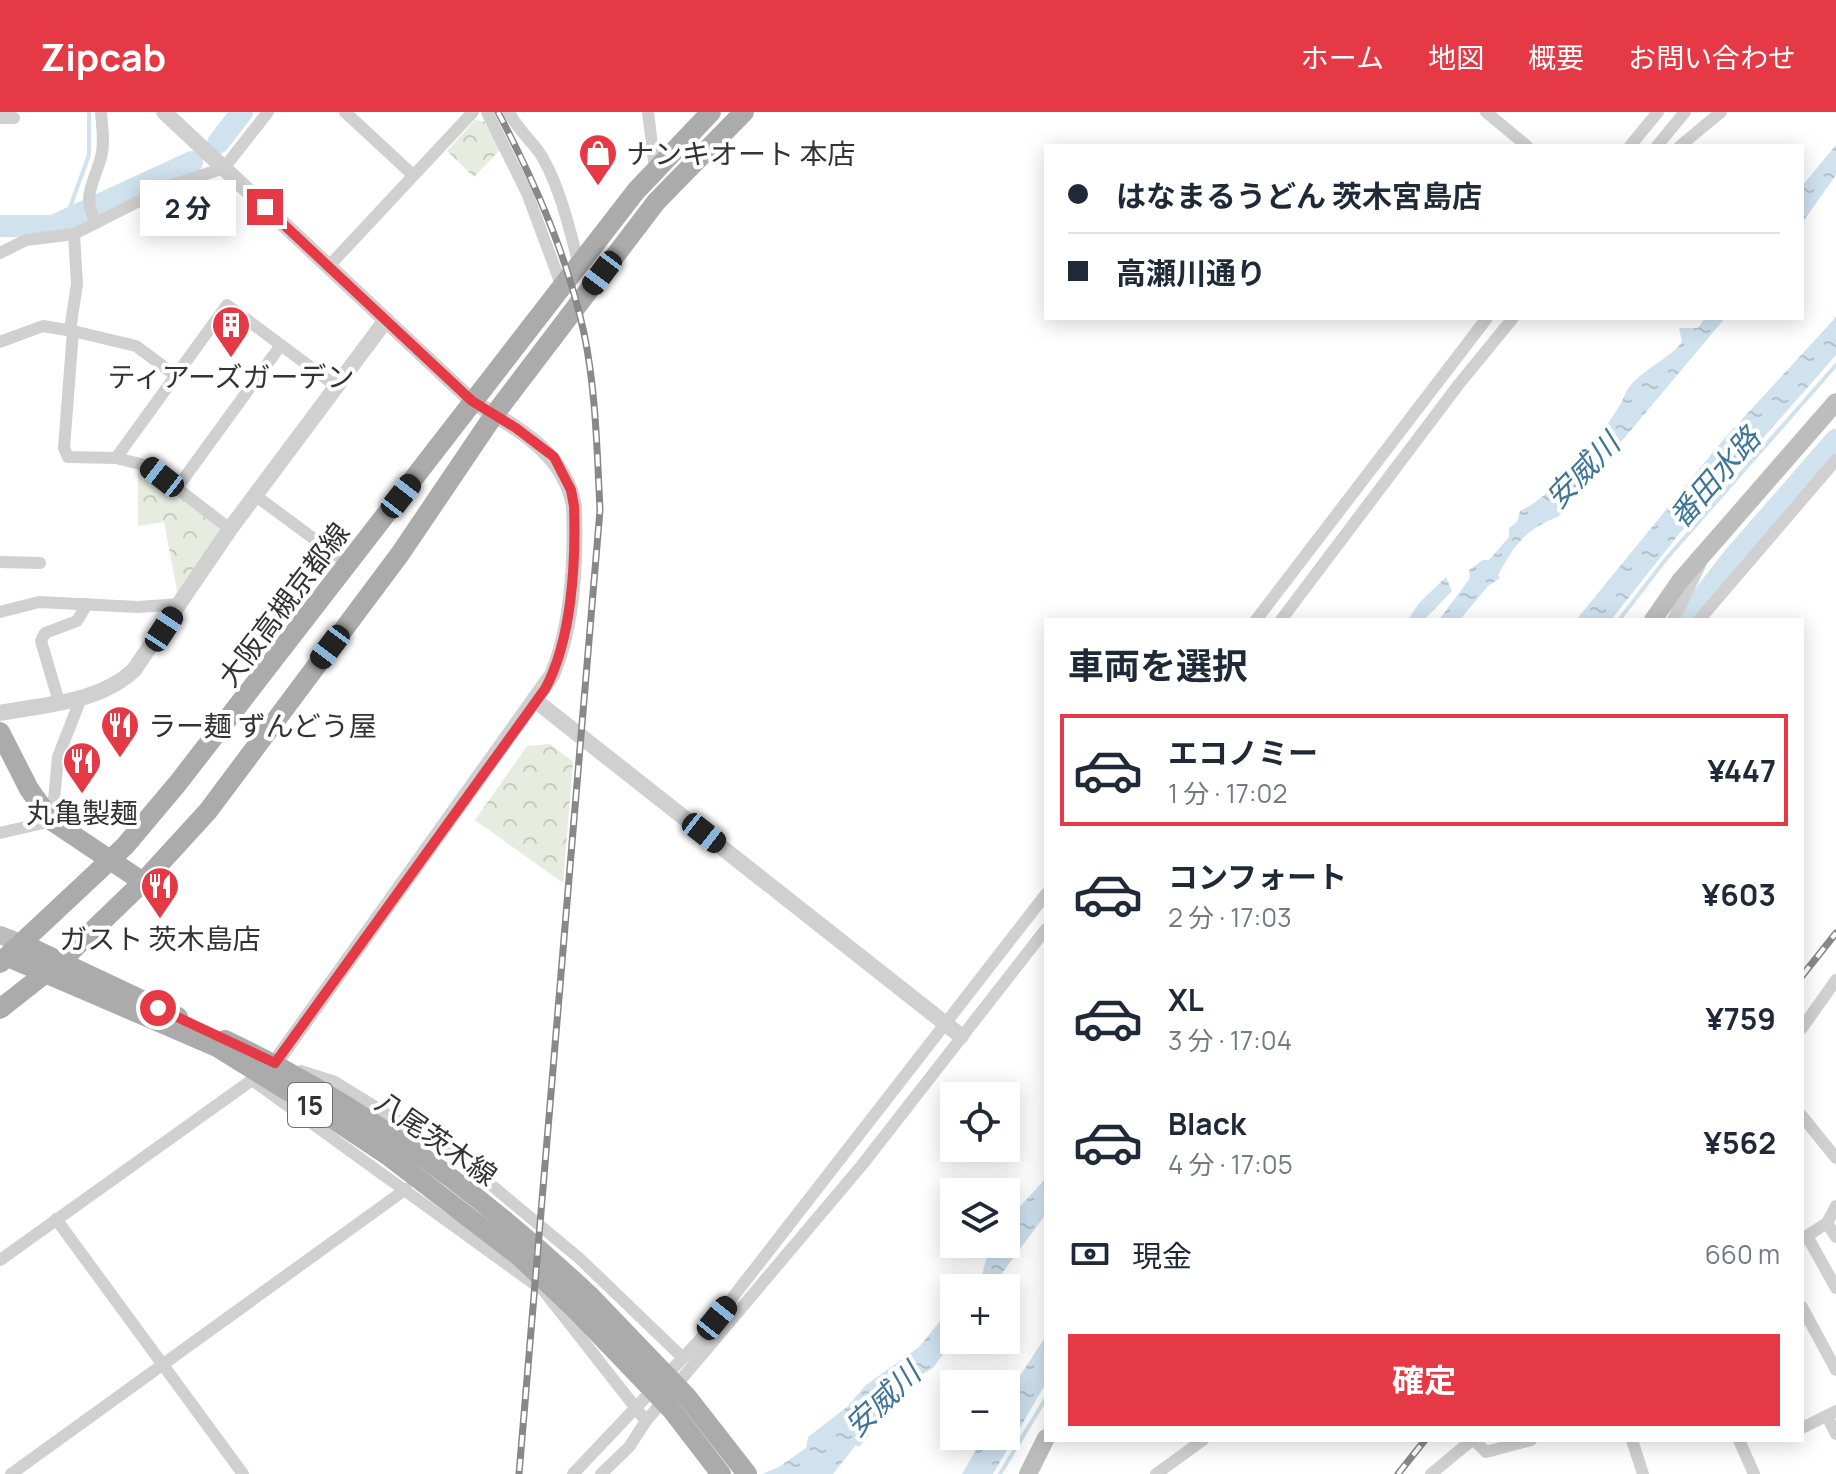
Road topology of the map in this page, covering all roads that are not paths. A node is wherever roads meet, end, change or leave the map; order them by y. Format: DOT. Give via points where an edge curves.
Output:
graph roads {
  1 [pos="101,112"];
  2 [pos="164,112"];
  3 [pos="268,112"];
  4 [pos="345,112"];
  5 [pos="473,112"];
  6 [pos="487,112"];
  7 [pos="509,112"];
  8 [pos="648,112"];
  9 [pos="711,112"];
  10 [pos="744,112"];
  11 [pos="1486,112"];
  12 [pos="1658,112"];
  13 [pos="1685,112"];
  14 [pos="1721,112"];
  15 [pos="0,118"];
  16 [pos="14,118"];
  17 [pos="1525,144"];
  18 [pos="1632,144"];
  19 [pos="1659,144"];
  20 [pos="1682,144"];
  21 [pos="224,168"];
  22 [pos="655,169"];
  23 [pos="413,175"];
  24 [pos="93,215"];
  25 [pos="74,234"];
  26 [pos="0,253"];
  27 [pos="579,266"];
  28 [pos="328,267"];
  29 [pos="562,287"];
  30 [pos="386,320"];
  31 [pos="1485,320"];
  32 [pos="1511,320"];
  33 [pos="72,331"];
  34 [pos="0,342"];
  35 [pos="281,345"];
  36 [pos="175,375"];
  37 [pos="336,386"];
  38 [pos="472,401"];
  39 [pos="1836,402"];
  40 [pos="494,415"];
  41 [pos="116,458"];
  42 [pos="1836,460"];
  43 [pos="177,488"];
  44 [pos="256,496"];
  45 [pos="230,529"];
  46 [pos="1708,548"];
  47 [pos="0,562"];
  48 [pos="40,563"];
  49 [pos="348,564"];
  50 [pos="87,604"];
  51 [pos="181,604"];
  52 [pos="0,612"];
  53 [pos="1258,618"];
  54 [pos="1283,618"];
  55 [pos="1655,618"];
  56 [pos="1674,618"];
  57 [pos="1701,618"];
  58 [pos="81,698"];
  59 [pos="536,701"];
  60 [pos="59,702"];
  61 [pos="0,713"];
  62 [pos="0,732"];
  63 [pos="52,821"];
  64 [pos="0,833"];
  65 [pos="112,859"];
  66 [pos="143,882"];
  67 [pos="1044,897"];
  68 [pos="1044,932"];
  69 [pos="0,935"];
  70 [pos="8,955"];
  71 [pos="53,968"];
  72 [pos="1836,980"];
  73 [pos="0,1009"];
  74 [pos="944,1023"];
  75 [pos="1804,1025"];
  76 [pos="961,1036"];
  77 [pos="217,1047"];
  78 [pos="275,1063"];
  79 [pos="252,1080"];
  80 [pos="280,1099"];
  81 [pos="1804,1118"];
  82 [pos="333,1119"];
  83 [pos="1836,1158"];
  84 [pos="406,1189"];
  85 [pos="1836,1206"];
  86 [pos="56,1219"];
  87 [pos="1827,1223"];
  88 [pos="1836,1237"];
  89 [pos="1804,1238"];
  90 [pos="0,1260"];
  91 [pos="1836,1288"];
  92 [pos="583,1304"];
  93 [pos="1804,1311"];
  94 [pos="682,1357"];
  95 [pos="161,1362"];
  96 [pos="1836,1370"];
  97 [pos="636,1408"];
  98 [pos="1832,1413"];
  99 [pos="646,1421"];
  100 [pos="1804,1427"];
  101 [pos="1836,1434"];
  102 [pos="1044,1442"];
  103 [pos="1200,1442"];
  104 [pos="1471,1442"];
  105 [pos="1475,1442"];
  106 [pos="1524,1442"];
  107 [pos="1633,1442"];
  108 [pos="1740,1442"];
  109 [pos="11,1474"];
  110 [pos="243,1474"];
  111 [pos="573,1474"];
  112 [pos="601,1474"];
  113 [pos="721,1474"];
  114 [pos="747,1474"];
  115 [pos="1028,1474"];
  116 [pos="1156,1474"];
  117 [pos="1431,1474"];
  118 [pos="1643,1474"];
  119 [pos="1754,1474"];
  1 -- 24 [label="street" via="102,155 87,191"];
  2 -- 21 [label="street"];
  3 -- 21 [label="street"];
  4 -- 23 [label="street"];
  5 -- 23 [label="street"];
  6 -- 29 [label="street" via="527,193"];
  7 -- 27 [label="street" via="548,171"];
  8 -- 22 [label="street"];
  9 -- 22 [label="main road, 大阪高槻京都線"];
  10 -- 40 [label="main road" via="656,202"];
  11 -- 17 [label="street"];
  12 -- 18 [label="street"];
  13 -- 19 [label="street"];
  14 -- 20 [label="street"];
  15 -- 16 [label="street"];
  21 -- 24 [label="street"];
  21 -- 28 [label="street"];
  22 -- 27 [label="main road, 大阪高槻京都線"];
  23 -- 28 [label="street"];
  24 -- 25 [label="street"];
  25 -- 26 [label="street" via="26,240"];
  25 -- 33 [label="street" via="77,284"];
  27 -- 29 [label="main road, 大阪高槻京都線"];
  28 -- 30 [label="street"];
  29 -- 38 [label="main road, 大阪高槻京都線"];
  30 -- 37 [label="street"];
  30 -- 38 [label="street"];
  31 -- 53 [label="street"];
  32 -- 54 [label="street"];
  33 -- 34 [label="street" via="43,326"];
  33 -- 36 [label="street" via="136,346"];
  33 -- 41 [label="street" via="64,448 68,457"];
  35 -- 36 [label="street" via="227,305"];
  35 -- 37 [label="street"];
  35 -- 43 [label="street"];
  36 -- 41 [label="street"];
  37 -- 44 [label="street"];
  38 -- 40 [label="street"];
  38 -- 49 [label="main road, 大阪高槻京都線"];
  39 -- 46 [label="main road"];
  40 -- 59 [label="street" via="554,457 574,506 562,646"];
  40 -- 66 [label="main road" via="400,554 208,811"];
  41 -- 43 [label="street" via="148,466"];
  42 -- 57 [label="street"];
  43 -- 45 [label="street"];
  44 -- 45 [label="street"];
  44 -- 49 [label="street"];
  45 -- 51 [label="street"];
  46 -- 55 [label="main road"];
  46 -- 56 [label="street"];
  47 -- 48 [label="street"];
  49 -- 65 [label="main road, 大阪高槻京都線" via="225,728"];
  50 -- 51 [label="street"];
  50 -- 52 [label="street" via="39,602"];
  50 -- 60 [label="street" via="77,621 45,633 41,641"];
  51 -- 58 [label="street" via="134,670 110,688"];
  58 -- 60 [label="street"];
  58 -- 63 [label="street" via="58,757"];
  59 -- 74 [label="street"];
  59 -- 78 [label="street"];
  60 -- 61 [label="street"];
  62 -- 63 [label="main road"];
  63 -- 64 [label="street"];
  63 -- 65 [label="main road"];
  65 -- 66 [label="main road"];
  65 -- 70 [label="main road, 大阪高槻京都線"];
  66 -- 71 [label="main road"];
  67 -- 74 [label="street"];
  68 -- 76 [label="street"];
  69 -- 70 [label="main road"];
  70 -- 71 [label="main road, 八尾茨木線 / 15"];
  71 -- 73 [label="main road"];
  71 -- 77 [label="main road, 八尾茨木線 / 15"];
  71 -- 78 [label="main road, 八尾茨木線 / 15"];
  72 -- 75 [label="street"];
  74 -- 76 [label="street"];
  74 -- 94 [label="street" via="848,1153"];
  76 -- 99 [label="street" via="862,1165"];
  77 -- 79 [label="main road"];
  77 -- 82 [label="main road, 八尾茨木線 / 15"];
  78 -- 92 [label="main road, 八尾茨木線 / 15" via="400,1141 530,1239"];
  78 -- 94 [label="street" via="335,1082 460,1159 579,1258"];
  79 -- 80 [label="street"];
  79 -- 86 [label="street"];
  80 -- 82 [label="main road"];
  80 -- 84 [label="street"];
  81 -- 83 [label="street"];
  82 -- 92 [label="main road, 八尾茨木線 / 15"];
  84 -- 95 [label="street"];
  84 -- 97 [label="street" via="544,1291"];
  85 -- 87 [label="street"];
  86 -- 90 [label="street"];
  86 -- 95 [label="street"];
  87 -- 88 [label="street"];
  87 -- 89 [label="street"];
  89 -- 91 [label="street"];
  92 -- 113 [label="main road, 八尾茨木線 / 15, bridge"];
  92 -- 114 [label="main road, 八尾茨木線 / 15, bridge" via="687,1397"];
  93 -- 96 [label="street"];
  94 -- 97 [label="street"];
  95 -- 109 [label="street"];
  95 -- 110 [label="street"];
  97 -- 99 [label="street"];
  97 -- 111 [label="street"];
  98 -- 100 [label="street"];
  98 -- 101 [label="street"];
  99 -- 112 [label="street"];
  102 -- 115 [label="main road"];
  103 -- 116 [label="street"];
  104 -- 117 [label="street"];
  105 -- 106 [label="street" via="1486,1452"];
  107 -- 118 [label="street"];
  108 -- 119 [label="street"];
}
